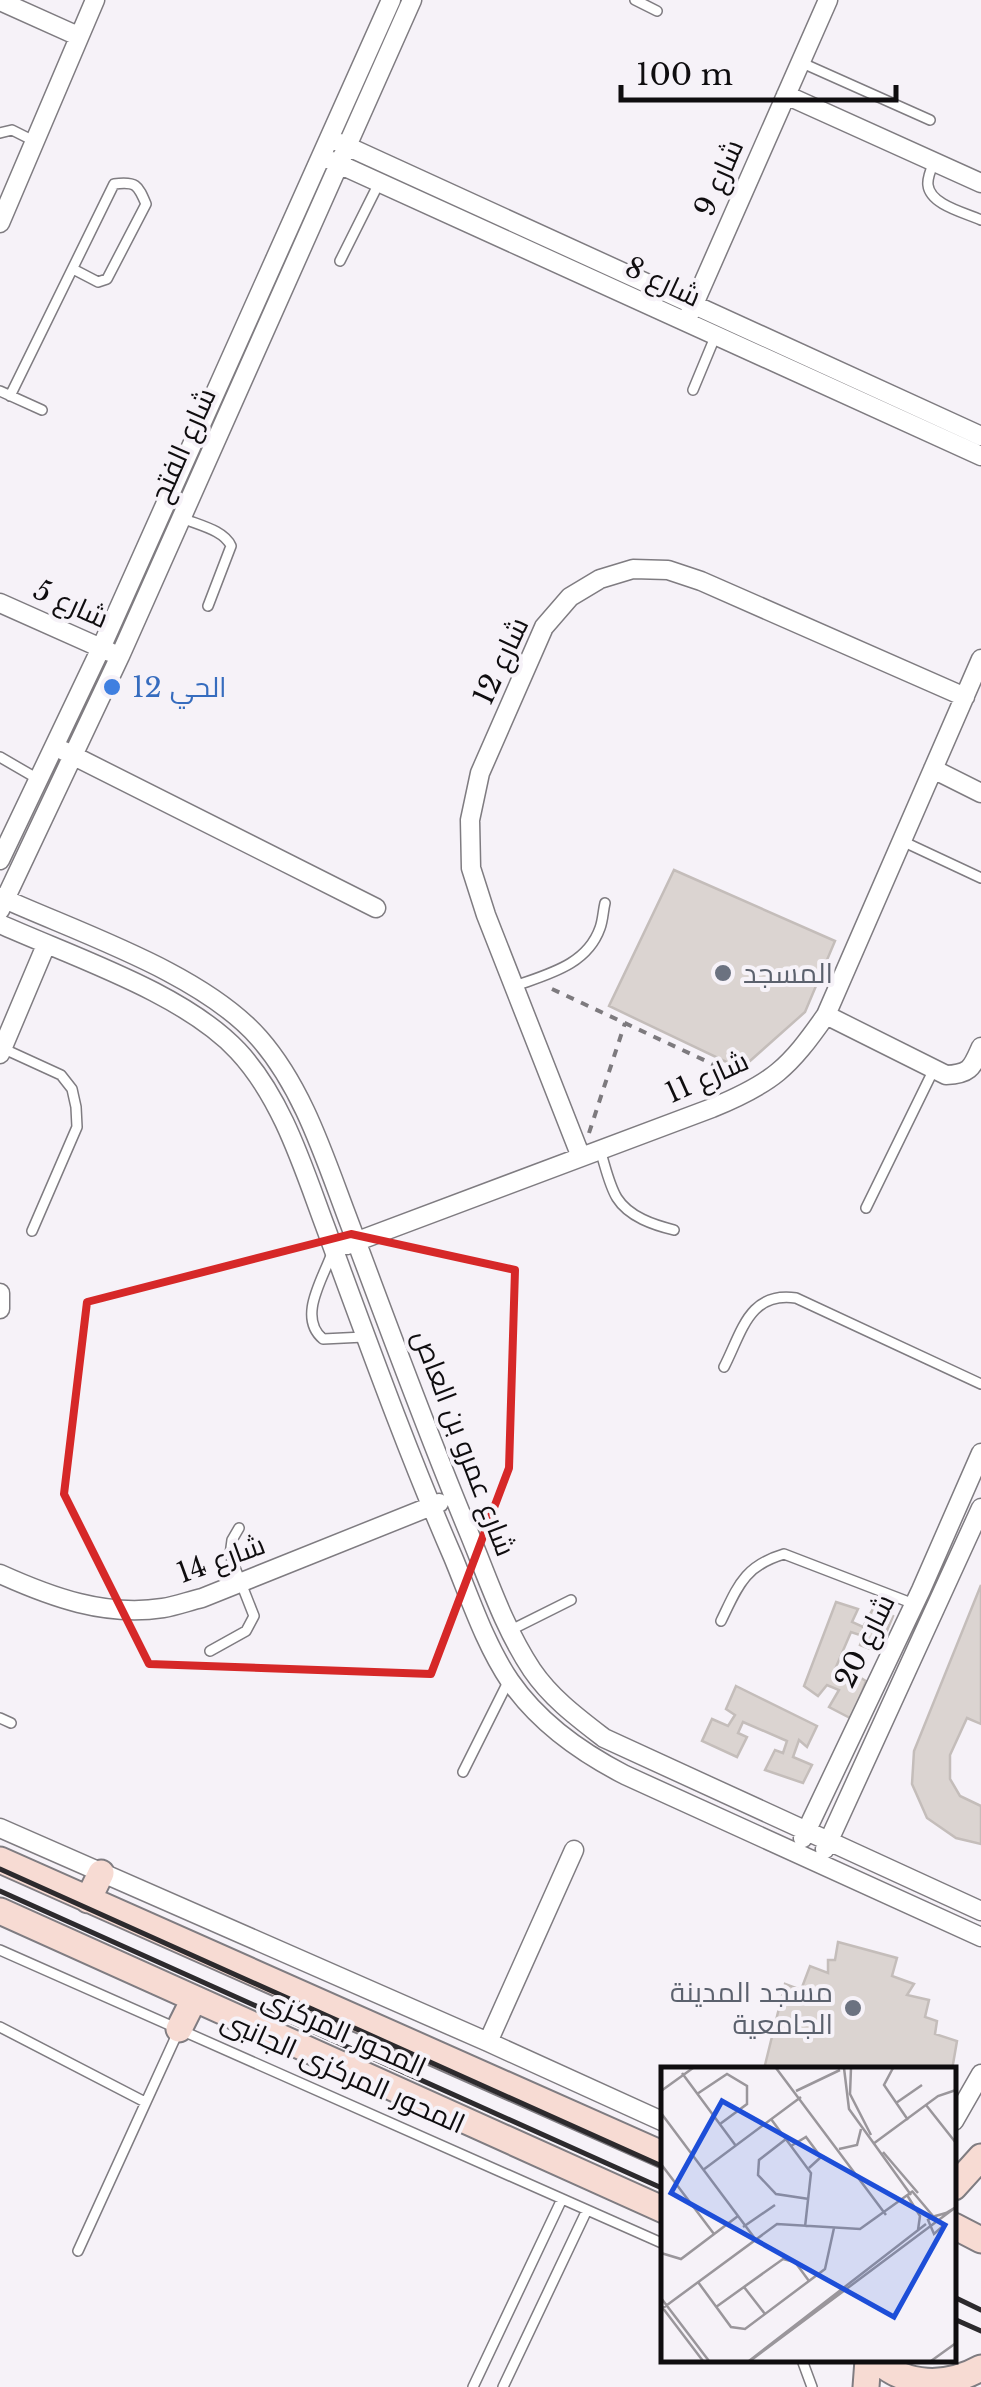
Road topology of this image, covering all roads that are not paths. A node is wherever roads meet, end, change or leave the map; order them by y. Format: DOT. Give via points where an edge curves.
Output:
graph roads {
  1 [pos="95,0"];
  2 [pos="392,0"];
  3 [pos="412,0"];
  4 [pos="635,0"];
  5 [pos="828,0"];
  6 [pos="0,1"];
  7 [pos="657,11"];
  8 [pos="78,36"];
  9 [pos="800,62"];
  10 [pos="786,96"];
  11 [pos="930,120"];
  12 [pos="0,134"];
  13 [pos="35,141"];
  14 [pos="326,148"];
  15 [pos="344,156"];
  16 [pos="934,162"];
  17 [pos="379,182"];
  18 [pos="981,183"];
  19 [pos="6,196"];
  20 [pos="981,220"];
  21 [pos="0,224"];
  22 [pos="340,261"];
  23 [pos="73,268"];
  24 [pos="689,314"];
  25 [pos="715,336"];
  26 [pos="692,390"];
  27 [pos="5,393"];
  28 [pos="42,410"];
  29 [pos="981,436"];
  30 [pos="981,456"];
  31 [pos="181,518"];
  32 [pos="0,603"];
  33 [pos="208,606"];
  34 [pos="101,648"];
  35 [pos="120,656"];
  36 [pos="981,658"];
  37 [pos="965,697"];
  38 [pos="54,746"];
  39 [pos="72,755"];
  40 [pos="0,758"];
  41 [pos="933,769"];
  42 [pos="38,779"];
  43 [pos="981,793"];
  44 [pos="902,841"];
  45 [pos="0,860"];
  46 [pos="981,878"];
  47 [pos="2,902"];
  48 [pos="605,904"];
  49 [pos="376,908"];
  50 [pos="0,924"];
  51 [pos="46,945"];
  52 [pos="514,987"];
  53 [pos="826,1015"];
  54 [pos="981,1047"];
  55 [pos="1,1051"];
  56 [pos="934,1069"];
  57 [pos="600,1150"];
  58 [pos="582,1158"];
  59 [pos="866,1208"];
  60 [pos="32,1230"];
  61 [pos="674,1230"];
  62 [pos="356,1241"];
  63 [pos="334,1250"];
  64 [pos="0,1293"];
  65 [pos="0,1309"];
  66 [pos="367,1336"];
  67 [pos="724,1367"];
  68 [pos="981,1384"];
  69 [pos="981,1453"];
  70 [pos="454,1496"];
  71 [pos="431,1506"];
  72 [pos="981,1508"];
  73 [pos="239,1528"];
  74 [pos="0,1574"];
  75 [pos="241,1582"];
  76 [pos="571,1600"];
  77 [pos="914,1604"];
  78 [pos="721,1621"];
  79 [pos="510,1631"];
  80 [pos="210,1651"];
  81 [pos="510,1680"];
  82 [pos="0,1718"];
  83 [pos="11,1723"];
  84 [pos="463,1772"];
  85 [pos="0,1828"];
  86 [pos="806,1831"];
  87 [pos="828,1841"];
  88 [pos="574,1850"];
  89 [pos="796,1853"];
  90 [pos="0,1860"];
  91 [pos="818,1863"];
  92 [pos="101,1874"];
  93 [pos="88,1900"];
  94 [pos="0,1912"];
  95 [pos="981,1912"];
  96 [pos="981,1937"];
  97 [pos="0,1950"];
  98 [pos="194,1999"];
  99 [pos="0,2027"];
  100 [pos="179,2029"];
  101 [pos="488,2042"];
  102 [pos="981,2074"];
  103 [pos="145,2102"];
  104 [pos="956,2118"];
  105 [pos="661,2121"];
  106 [pos="661,2154"];
  107 [pos="981,2157"];
  108 [pos="956,2185"];
  109 [pos="562,2200"];
  110 [pos="661,2209"];
  111 [pos="587,2210"];
  112 [pos="956,2227"];
  113 [pos="981,2240"];
  114 [pos="661,2243"];
  115 [pos="78,2251"];
  116 [pos="803,2362"];
  117 [pos="868,2362"];
  118 [pos="880,2362"];
  119 [pos="964,2379"];
  120 [pos="473,2387"];
  121 [pos="504,2387"];
  122 [pos="812,2387"];
  123 [pos="866,2387"];
  1 -- 8 [label="street"];
  2 -- 14 [label="street, شارع الفتح"];
  3 -- 15 [label="street, شارع الفتح"];
  4 -- 7 [label="lane"];
  5 -- 9 [label="street, شارع 9"];
  6 -- 8 [label="street"];
  8 -- 13 [label="street"];
  9 -- 10 [label="street, شارع 9"];
  9 -- 11 [label="lane"];
  10 -- 16 [label="street"];
  10 -- 24 [label="street, شارع 9"];
  12 -- 13 [label="lane" via="12,130"];
  13 -- 19 [label="street"];
  14 -- 15 [label="street, شارع 8"];
  14 -- 34 [label="street, شارع الفتح"];
  15 -- 17 [label="street, شارع 8"];
  15 -- 24 [label="street, شارع 8"];
  15 -- 31 [label="street, شارع الفتح"];
  16 -- 18 [label="street"];
  16 -- 20 [label="lane" via="929,192"];
  17 -- 22 [label="lane"];
  17 -- 24 [label="street, شارع 8"];
  19 -- 21 [label="street"];
  23 -- 23 [label="lane" via="114,184 139,188 146,204 107,279 98,282"];
  23 -- 27 [label="lane"];
  24 -- 25 [label="street, شارع 8"];
  24 -- 29 [label="street, شارع 8"];
  25 -- 26 [label="lane"];
  25 -- 30 [label="street, شارع 8"];
  27 -- 28 [label="lane"];
  31 -- 33 [label="lane" via="222,535 231,546"];
  31 -- 35 [label="street, شارع الفتح"];
  32 -- 34 [label="street, شارع 5"];
  34 -- 35 [label="street, شارع 5"];
  34 -- 38 [label="street, شارع الفتح"];
  35 -- 39 [label="street, شارع الفتح"];
  36 -- 37 [label="street, شارع 11"];
  37 -- 41 [label="street, شارع 11"];
  37 -- 52 [label="street, شارع 12" via="668,570 600,578 570,597 544,627 480,773 470,820 472,868"];
  38 -- 39 [label="street"];
  38 -- 42 [label="street, شارع الفتح"];
  39 -- 47 [label="street, شارع الفتح"];
  39 -- 49 [label="street"];
  40 -- 42 [label="lane"];
  41 -- 43 [label="street"];
  41 -- 44 [label="street, شارع 11"];
  42 -- 45 [label="street, شارع الفتح"];
  44 -- 46 [label="lane"];
  44 -- 53 [label="street, شارع 11"];
  47 -- 62 [label="street, شارع عمرو بن العاص" via="191,985 258,1036 304,1108"];
  48 -- 52 [label="lane" via="587,951 567,967"];
  50 -- 51 [label="street, شارع عمرو بن العاص"];
  51 -- 55 [label="street"];
  51 -- 63 [label="street, شارع عمرو بن العاص" via="179,1006 239,1052 281,1118"];
  52 -- 58 [label="street, شارع 12"];
  53 -- 56 [label="street"];
  53 -- 57 [label="street, شارع 11" via="800,1053 760,1086"];
  54 -- 56 [label="street" via="972,1068 960,1074"];
  55 -- 60 [label="lane" via="60,1075 76,1108 76,1128"];
  56 -- 59 [label="lane"];
  57 -- 58 [label="street, شارع 11"];
  57 -- 61 [label="lane" via="618,1199 643,1220"];
  58 -- 62 [label="street, شارع 11"];
  62 -- 63 [label="street, شارع 11"];
  62 -- 70 [label="street, شارع عمرو بن العاص"];
  63 -- 66 [label="street, شارع عمرو بن العاص"];
  63 -- 66 [label="lane" via="310,1315 316,1333 323,1339"];
  64 -- 65 [label="street"];
  66 -- 71 [label="street, شارع عمرو بن العاص"];
  67 -- 68 [label="lane" via="754,1308 781,1296"];
  69 -- 77 [label="street, شارع 20"];
  70 -- 71 [label="street, شارع 14"];
  70 -- 79 [label="street, شارع عمرو بن العاص"];
  71 -- 75 [label="street, شارع 14"];
  71 -- 81 [label="street, شارع عمرو بن العاص"];
  72 -- 87 [label="street, شارع 20"];
  73 -- 75 [label="lane" via="230,1555"];
  74 -- 75 [label="street, شارع 14" via="77,1604 119,1610 161,1608"];
  75 -- 80 [label="lane" via="251,1624"];
  76 -- 79 [label="lane"];
  77 -- 78 [label="lane" via="784,1554 744,1576"];
  77 -- 86 [label="street, شارع 20"];
  79 -- 86 [label="street, شارع عمرو بن العاص" via="544,1684 604,1738"];
  81 -- 84 [label="lane"];
  81 -- 89 [label="street, شارع عمرو بن العاص" via="542,1719 587,1755"];
  82 -- 83 [label="lane"];
  85 -- 92 [label="street"];
  86 -- 87 [label="street, شارع عمرو بن العاص"];
  86 -- 89 [label="street, شارع 20"];
  87 -- 91 [label="street, شارع 20"];
  87 -- 95 [label="street, شارع عمرو بن العاص"];
  88 -- 101 [label="street"];
  89 -- 91 [label="street, شارع عمرو بن العاص"];
  90 -- 93 [label="main road, المحور المركزى"];
  91 -- 96 [label="street, شارع عمرو بن العاص"];
  92 -- 93 [label="main road"];
  92 -- 101 [label="street"];
  93 -- 106 [label="main road, المحور المركزى"];
  94 -- 98 [label="main road, المحور المركزى"];
  97 -- 100 [label="lane, المحور المركزى الجانبى"];
  98 -- 100 [label="main road"];
  98 -- 110 [label="main road, المحور المركزى"];
  99 -- 103 [label="lane"];
  100 -- 103 [label="lane"];
  100 -- 109 [label="lane, المحور المركزى الجانبى"];
  101 -- 105 [label="street"];
  102 -- 104 [label="street"];
  103 -- 115 [label="lane"];
  107 -- 108 [label="main road"];
  109 -- 111 [label="lane, المحور المركزى الجانبى"];
  109 -- 120 [label="lane"];
  111 -- 114 [label="lane, المحور المركزى الجانبى"];
  111 -- 121 [label="lane"];
  112 -- 113 [label="main road"];
  116 -- 122 [label="lane"];
  117 -- 123 [label="main road"];
  118 -- 119 [label="main road" via="913,2381"];
}
